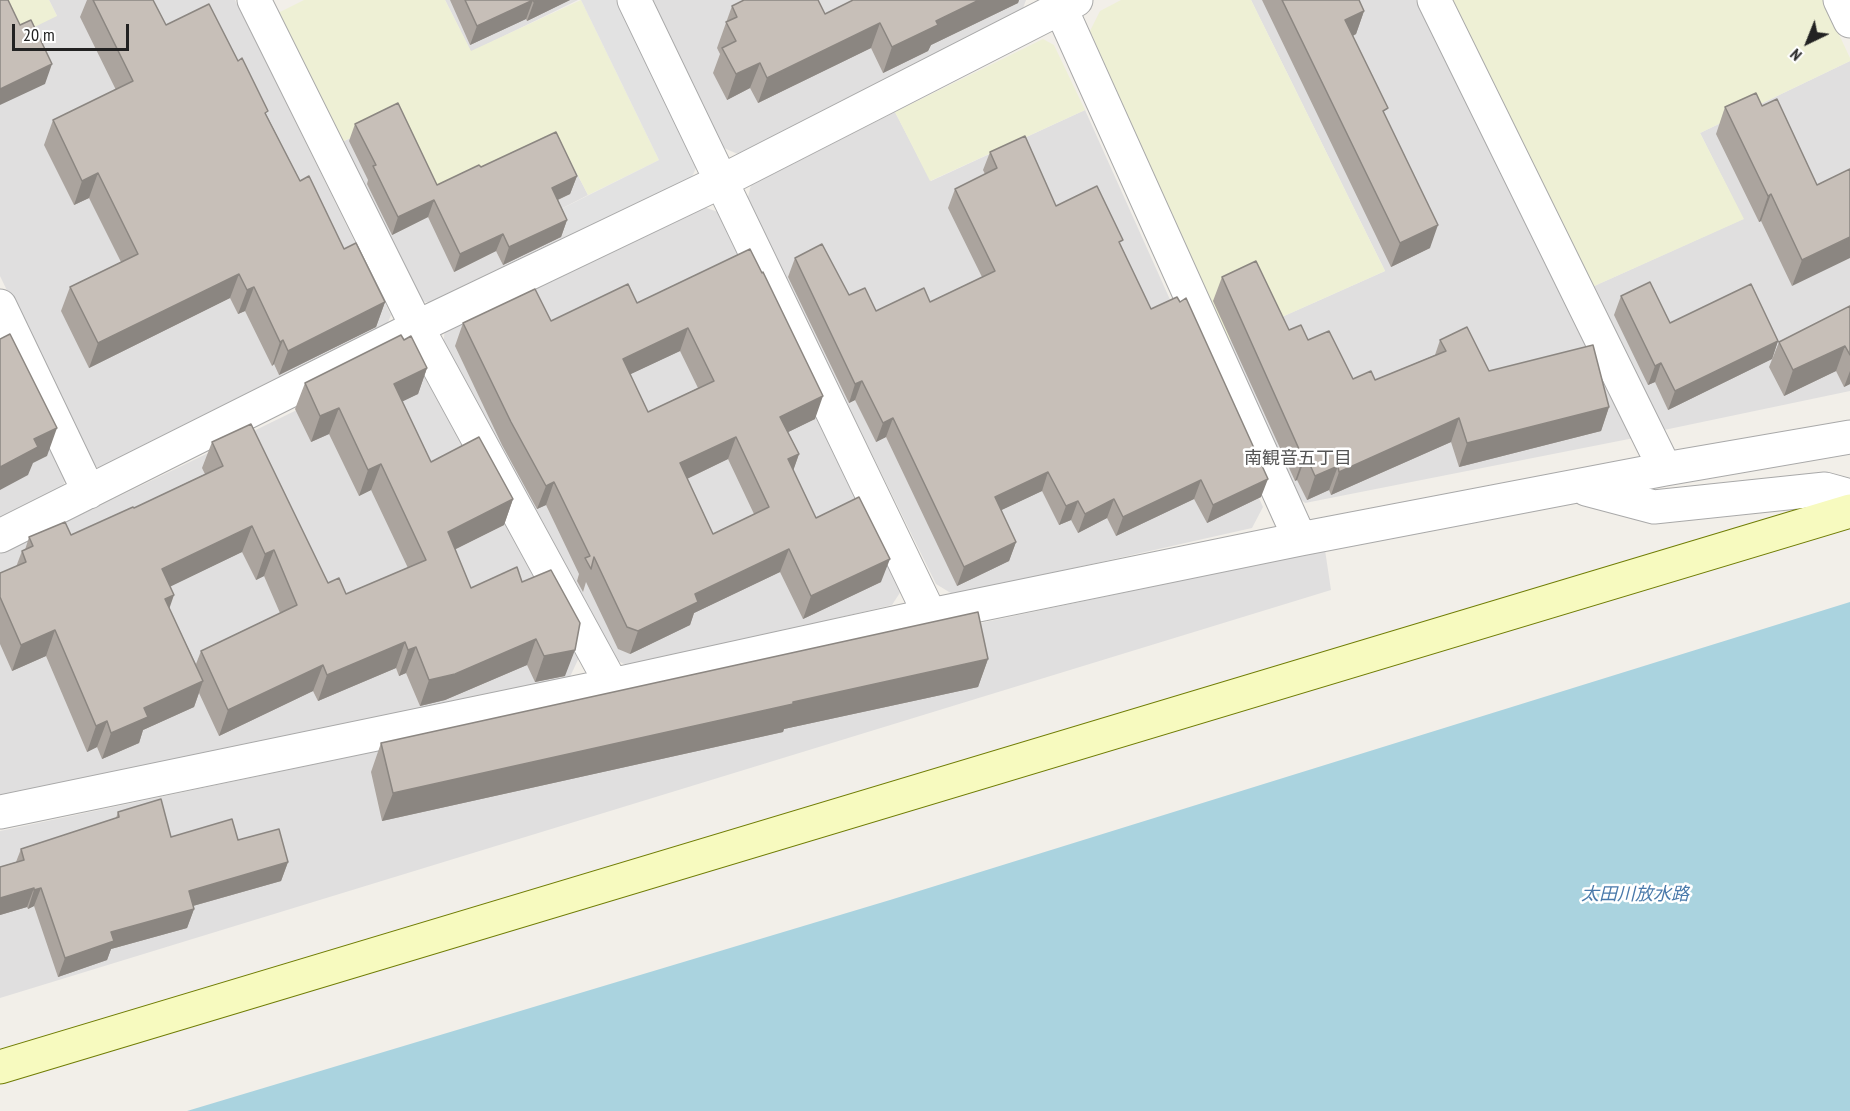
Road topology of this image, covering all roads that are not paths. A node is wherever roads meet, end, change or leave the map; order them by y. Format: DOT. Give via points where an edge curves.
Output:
graph roads {
  1 [pos="254,0"];
  2 [pos="634,0"];
  3 [pos="1434,0"];
  4 [pos="1840,0"];
  5 [pos="1065,3"];
  6 [pos="1850,21"];
  7 [pos="722,181"];
  8 [pos="0,306"];
  9 [pos="417,327"];
  10 [pos="1850,437"];
  11 [pos="1665,469"];
  12 [pos="1578,487"];
  13 [pos="89,492"];
  14 [pos="1850,496"];
  15 [pos="1850,511"];
  16 [pos="0,536"];
  17 [pos="1300,539"];
  18 [pos="930,615"];
  19 [pos="612,685"];
  20 [pos="0,812"];
  21 [pos="0,1067"];
  1 -- 9 [label="street"];
  2 -- 7 [label="street"];
  3 -- 11 [label="street"];
  4 -- 6 [label="street"];
  5 -- 7 [label="street"];
  5 -- 17 [label="street"];
  7 -- 9 [label="street"];
  7 -- 18 [label="street"];
  8 -- 13 [label="street"];
  9 -- 13 [label="street"];
  9 -- 19 [label="street"];
  10 -- 11 [label="street"];
  11 -- 12 [label="street"];
  12 -- 14 [label="street" via="1654,507 1825,489"];
  12 -- 17 [label="street"];
  13 -- 16 [label="street"];
  15 -- 21 [label="street"];
  17 -- 18 [label="street"];
  18 -- 19 [label="street"];
  19 -- 20 [label="street"];
}
